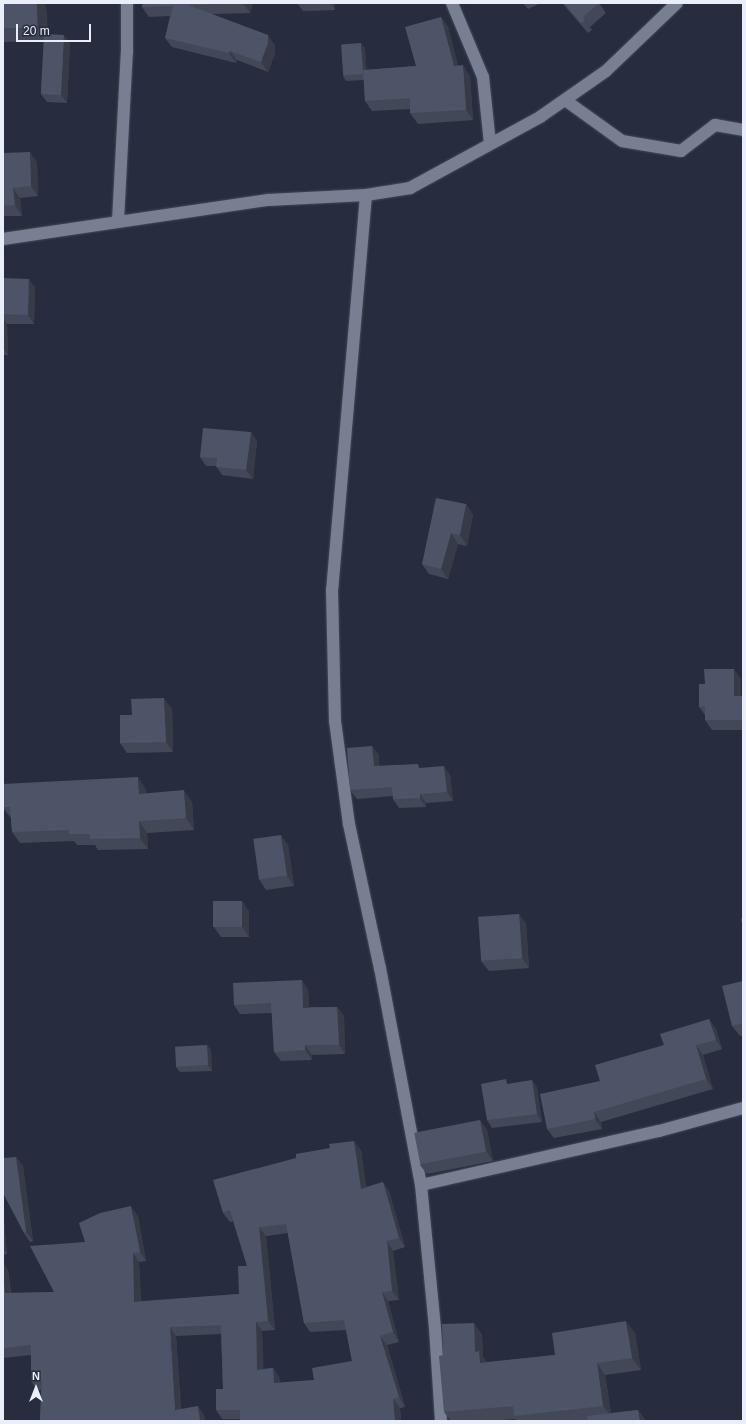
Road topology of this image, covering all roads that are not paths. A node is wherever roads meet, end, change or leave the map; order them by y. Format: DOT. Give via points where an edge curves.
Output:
graph roads {
  1 [pos="127,3"];
  2 [pos="452,3"];
  3 [pos="678,3"];
  4 [pos="564,100"];
  5 [pos="743,130"];
  6 [pos="490,144"];
  7 [pos="366,195"];
  8 [pos="118,221"];
  9 [pos="3,238"];
  10 [pos="743,1108"];
  11 [pos="421,1185"];
  12 [pos="440,1421"];
  1 -- 8 [label="street" via="128,52"];
  2 -- 6 [label="street" via="483,77"];
  3 -- 4 [label="street" via="606,71"];
  4 -- 5 [label="street" via="622,141 681,151 715,125"];
  4 -- 6 [label="street" via="540,117"];
  6 -- 7 [label="street" via="410,188"];
  7 -- 8 [label="street" via="268,200"];
  7 -- 11 [label="street" via="332,590 335,721 349,824 380,968"];
  8 -- 9 [label="street"];
  10 -- 11 [label="street" via="659,1131"];
  11 -- 12 [label="street" via="435,1328"];
}
